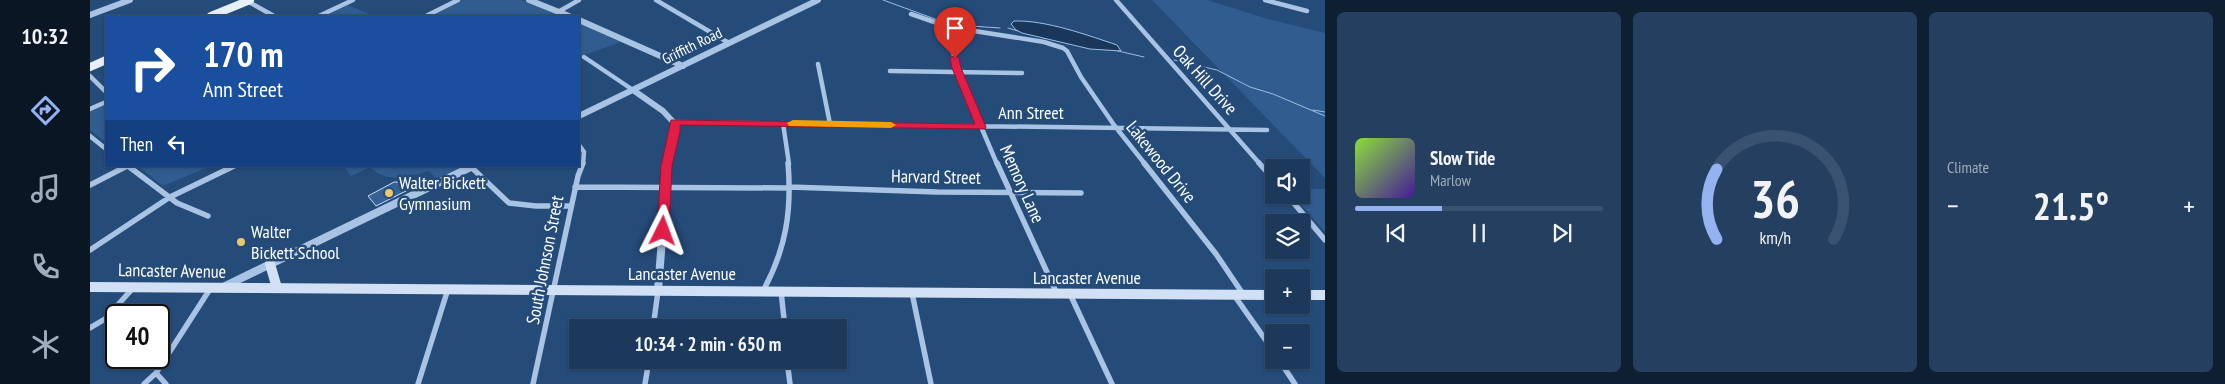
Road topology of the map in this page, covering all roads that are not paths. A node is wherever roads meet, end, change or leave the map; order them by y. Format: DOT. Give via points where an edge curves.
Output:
graph roads {
  1 [pos="130,0"];
  2 [pos="247,0"];
  3 [pos="352,0"];
  4 [pos="458,0"];
  5 [pos="529,0"];
  6 [pos="579,0"];
  7 [pos="656,0"];
  8 [pos="818,0"];
  9 [pos="1116,0"];
  10 [pos="1265,0"];
  11 [pos="1307,11"];
  12 [pos="558,12"];
  13 [pos="910,14"];
  14 [pos="90,15"];
  15 [pos="213,15"];
  16 [pos="272,15"];
  17 [pos="321,15"];
  18 [pos="428,15"];
  19 [pos="566,15"];
  20 [pos="580,20"];
  21 [pos="949,27"];
  22 [pos="729,43"];
  23 [pos="584,57"];
  24 [pos="105,60"];
  25 [pos="818,64"];
  26 [pos="683,66"];
  27 [pos="90,67"];
  28 [pos="890,71"];
  29 [pos="958,72"];
  30 [pos="1022,73"];
  31 [pos="90,76"];
  32 [pos="633,90"];
  33 [pos="105,91"];
  34 [pos="105,102"];
  35 [pos="90,109"];
  36 [pos="580,116"];
  37 [pos="675,122"];
  38 [pos="783,123"];
  39 [pos="830,124"];
  40 [pos="981,127"];
  41 [pos="1116,127"];
  42 [pos="1231,130"];
  43 [pos="1267,130"];
  44 [pos="90,136"];
  45 [pos="580,146"];
  46 [pos="105,148"];
  47 [pos="126,167"];
  48 [pos="129,167"];
  49 [pos="232,167"];
  50 [pos="472,167"];
  51 [pos="1265,170"];
  52 [pos="90,185"];
  53 [pos="665,187"];
  54 [pos="789,187"];
  55 [pos="575,188"];
  56 [pos="1010,192"];
  57 [pos="1082,193"];
  58 [pos="170,197"];
  59 [pos="1295,204"];
  60 [pos="571,206"];
  61 [pos="208,216"];
  62 [pos="1325,240"];
  63 [pos="90,250"];
  64 [pos="270,264"];
  65 [pos="90,287"];
  66 [pos="134,287"];
  67 [pos="210,288"];
  68 [pos="221,288"];
  69 [pos="277,288"];
  70 [pos="448,289"];
  71 [pos="554,289"];
  72 [pos="658,290"];
  73 [pos="763,290"];
  74 [pos="781,291"];
  75 [pos="912,293"];
  76 [pos="1057,294"];
  77 [pos="1070,294"];
  78 [pos="1238,295"];
  79 [pos="1265,295"];
  80 [pos="1310,295"];
  81 [pos="1325,295"];
  82 [pos="654,319"];
  83 [pos="784,319"];
  84 [pos="90,328"];
  85 [pos="1265,338"];
  86 [pos="648,369"];
  87 [pos="789,369"];
  88 [pos="1285,369"];
  89 [pos="156,374"];
  90 [pos="144,384"];
  91 [pos="166,384"];
  92 [pos="418,384"];
  93 [pos="533,384"];
  94 [pos="645,384"];
  95 [pos="790,384"];
  96 [pos="931,384"];
  97 [pos="1112,384"];
  98 [pos="1295,384"];
  1 -- 14 [label="street"];
  2 -- 15 [label="main road"];
  2 -- 16 [label="street"];
  3 -- 17 [label="street"];
  4 -- 18 [label="street"];
  5 -- 12 [label="street"];
  6 -- 12 [label="street"];
  7 -- 22 [label="street"];
  8 -- 22 [label="street, Griffith Road"];
  9 -- 42 [label="street, Oak Hill Drive"];
  10 -- 11 [label="street"];
  12 -- 19 [label="street"];
  13 -- 21 [label="street"];
  20 -- 26 [label="street"];
  21 -- 29 [label="street, Memory Lane"];
  21 -- 41 [label="street, Lakewood Drive" via="1060,46"];
  22 -- 26 [label="street, Griffith Road"];
  23 -- 32 [label="street"];
  24 -- 27 [label="main road"];
  25 -- 39 [label="street"];
  26 -- 32 [label="street, Griffith Road"];
  28 -- 29 [label="street"];
  29 -- 30 [label="street"];
  29 -- 40 [label="street, Memory Lane"];
  31 -- 33 [label="street"];
  32 -- 36 [label="street, Griffith Road"];
  32 -- 37 [label="street"];
  34 -- 35 [label="street"];
  37 -- 38 [label="street, Ann Street"];
  37 -- 53 [label="street"];
  38 -- 39 [label="street, Ann Street"];
  38 -- 54 [label="street"];
  39 -- 40 [label="street, Ann Street"];
  40 -- 41 [label="street, Ann Street"];
  40 -- 56 [label="street, Memory Lane"];
  41 -- 42 [label="street, Ann Street"];
  41 -- 78 [label="street, Lakewood Drive" via="1216,254"];
  42 -- 43 [label="street, Ann Street"];
  42 -- 51 [label="street, Oak Hill Drive"];
  44 -- 46 [label="street"];
  45 -- 55 [label="street, South Johnson Street" via="585,157"];
  47 -- 52 [label="street"];
  48 -- 58 [label="street"];
  49 -- 58 [label="street"];
  50 -- 60 [label="street" via="509,203"];
  50 -- 64 [label="street"];
  53 -- 54 [label="street, Harvard Street"];
  53 -- 55 [label="street, Harvard Street"];
  53 -- 72 [label="street"];
  54 -- 56 [label="street, Harvard Street"];
  54 -- 73 [label="street" via="783,249"];
  55 -- 60 [label="street, South Johnson Street"];
  56 -- 57 [label="street, Harvard Street"];
  56 -- 76 [label="street, Memory Lane"];
  58 -- 61 [label="street" via="198,214"];
  58 -- 63 [label="street"];
  59 -- 62 [label="street"];
  60 -- 71 [label="street, South Johnson Street"];
  64 -- 68 [label="street"];
  64 -- 69 [label="main road"];
  65 -- 66 [label="main road, Lancaster Avenue"];
  66 -- 67 [label="main road, Lancaster Avenue"];
  66 -- 84 [label="street" via="105,319"];
  67 -- 68 [label="main road, Lancaster Avenue"];
  67 -- 89 [label="street"];
  68 -- 69 [label="main road, Lancaster Avenue"];
  69 -- 70 [label="main road, Lancaster Avenue"];
  70 -- 71 [label="main road, Lancaster Avenue"];
  70 -- 92 [label="street"];
  71 -- 72 [label="main road, Lancaster Avenue"];
  71 -- 93 [label="street, South Johnson Street"];
  72 -- 73 [label="main road, Lancaster Avenue"];
  72 -- 82 [label="street"];
  73 -- 74 [label="main road, Lancaster Avenue"];
  74 -- 75 [label="main road, Lancaster Avenue"];
  74 -- 83 [label="street"];
  75 -- 76 [label="main road, Lancaster Avenue"];
  75 -- 96 [label="street"];
  76 -- 77 [label="main road, Lancaster Avenue"];
  77 -- 78 [label="main road, Lancaster Avenue"];
  77 -- 97 [label="street"];
  78 -- 79 [label="main road, Lancaster Avenue"];
  78 -- 85 [label="street, Lakewood Drive"];
  80 -- 81 [label="main road"];
  86 -- 94 [label="street"];
  87 -- 95 [label="street"];
  88 -- 98 [label="street"];
  89 -- 90 [label="street"];
  89 -- 91 [label="street"];
}
